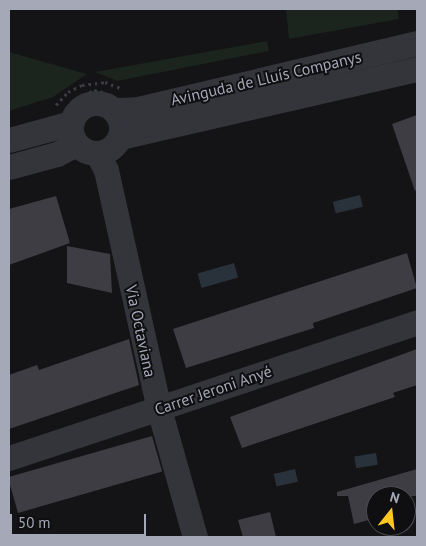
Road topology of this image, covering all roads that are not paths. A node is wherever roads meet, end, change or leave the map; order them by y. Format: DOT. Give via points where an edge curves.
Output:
graph roads {
  1 [pos="417,42"];
  2 [pos="417,69"];
  3 [pos="118,99"];
  4 [pos="74,132"];
  5 [pos="120,137"];
  6 [pos="9,140"];
  7 [pos="9,167"];
  8 [pos="417,322"];
  9 [pos="158,409"];
  10 [pos="9,458"];
  11 [pos="195,537"];
  1 -- 3 [label="street, Avinguda de Lluís Companys" via="138,108"];
  2 -- 5 [label="street, Avinguda de Lluís Companys"];
  3 -- 4 [label="street, Avinguda de Lluís Companys" via="85,105"];
  3 -- 5 [label="street"];
  4 -- 5 [label="street" via="113,147"];
  4 -- 6 [label="street"];
  4 -- 7 [label="street" via="57,154"];
  4 -- 9 [label="street, Via Octaviana" via="106,170"];
  8 -- 9 [label="street, Carrer Jeroni Anyé"];
  9 -- 10 [label="street, Carrer Jeroni Anyé"];
  9 -- 11 [label="street, Via Octaviana"];
}
